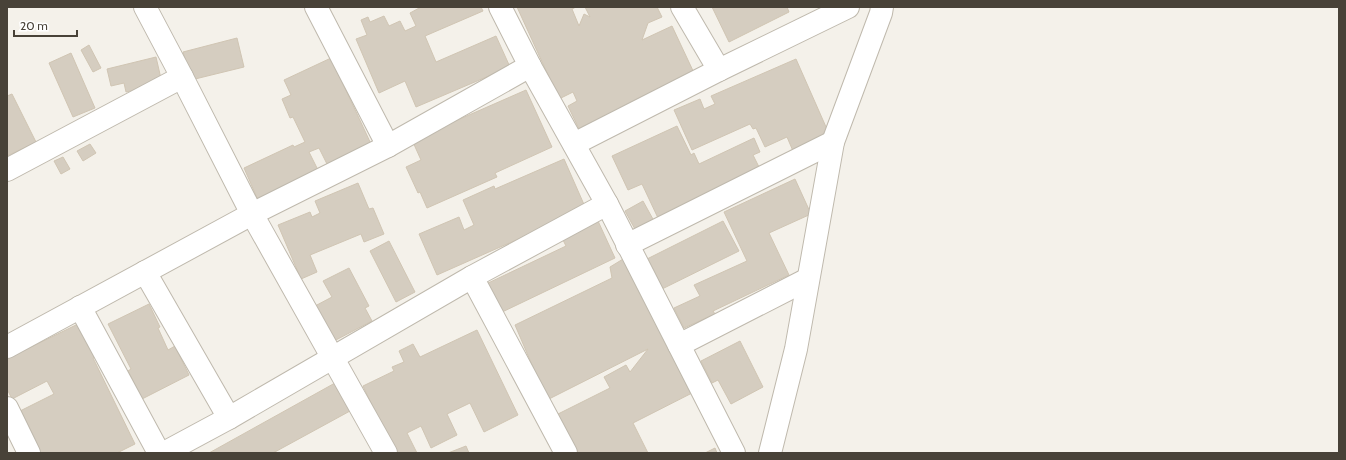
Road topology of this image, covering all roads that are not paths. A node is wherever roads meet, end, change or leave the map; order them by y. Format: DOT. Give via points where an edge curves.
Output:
graph roads {
  1 [pos="145,7"];
  2 [pos="316,7"];
  3 [pos="500,7"];
  4 [pos="682,7"];
  5 [pos="848,7"];
  6 [pos="880,9"];
  7 [pos="530,66"];
  8 [pos="719,70"];
  9 [pos="182,77"];
  10 [pos="833,142"];
  11 [pos="574,144"];
  12 [pos="388,146"];
  13 [pos="7,170"];
  14 [pos="607,204"];
  15 [pos="252,214"];
  16 [pos="628,245"];
  17 [pos="145,272"];
  18 [pos="472,277"];
  19 [pos="808,279"];
  20 [pos="80,307"];
  21 [pos="679,345"];
  22 [pos="7,347"];
  23 [pos="332,358"];
  24 [pos="7,408"];
  25 [pos="229,418"];
  26 [pos="29,453"];
  27 [pos="159,453"];
  28 [pos="164,453"];
  29 [pos="386,453"];
  30 [pos="566,453"];
  31 [pos="734,453"];
  32 [pos="770,453"];
  1 -- 9 [label="street"];
  2 -- 12 [label="street"];
  3 -- 7 [label="street"];
  4 -- 8 [label="street"];
  5 -- 8 [label="street"];
  6 -- 10 [label="street"];
  7 -- 11 [label="street"];
  7 -- 12 [label="street"];
  8 -- 11 [label="street"];
  9 -- 13 [label="street"];
  9 -- 15 [label="street"];
  10 -- 16 [label="street"];
  10 -- 19 [label="street"];
  11 -- 14 [label="street"];
  12 -- 15 [label="street"];
  14 -- 16 [label="street"];
  14 -- 18 [label="street"];
  15 -- 17 [label="street"];
  15 -- 23 [label="street"];
  16 -- 21 [label="street"];
  17 -- 20 [label="street"];
  17 -- 25 [label="street"];
  18 -- 23 [label="street"];
  18 -- 30 [label="street"];
  19 -- 21 [label="street"];
  19 -- 32 [label="street" via="796,349"];
  20 -- 22 [label="street"];
  20 -- 27 [label="street"];
  21 -- 31 [label="street"];
  23 -- 25 [label="street"];
  23 -- 29 [label="street"];
  24 -- 26 [label="street"];
  25 -- 28 [label="street"];
}
